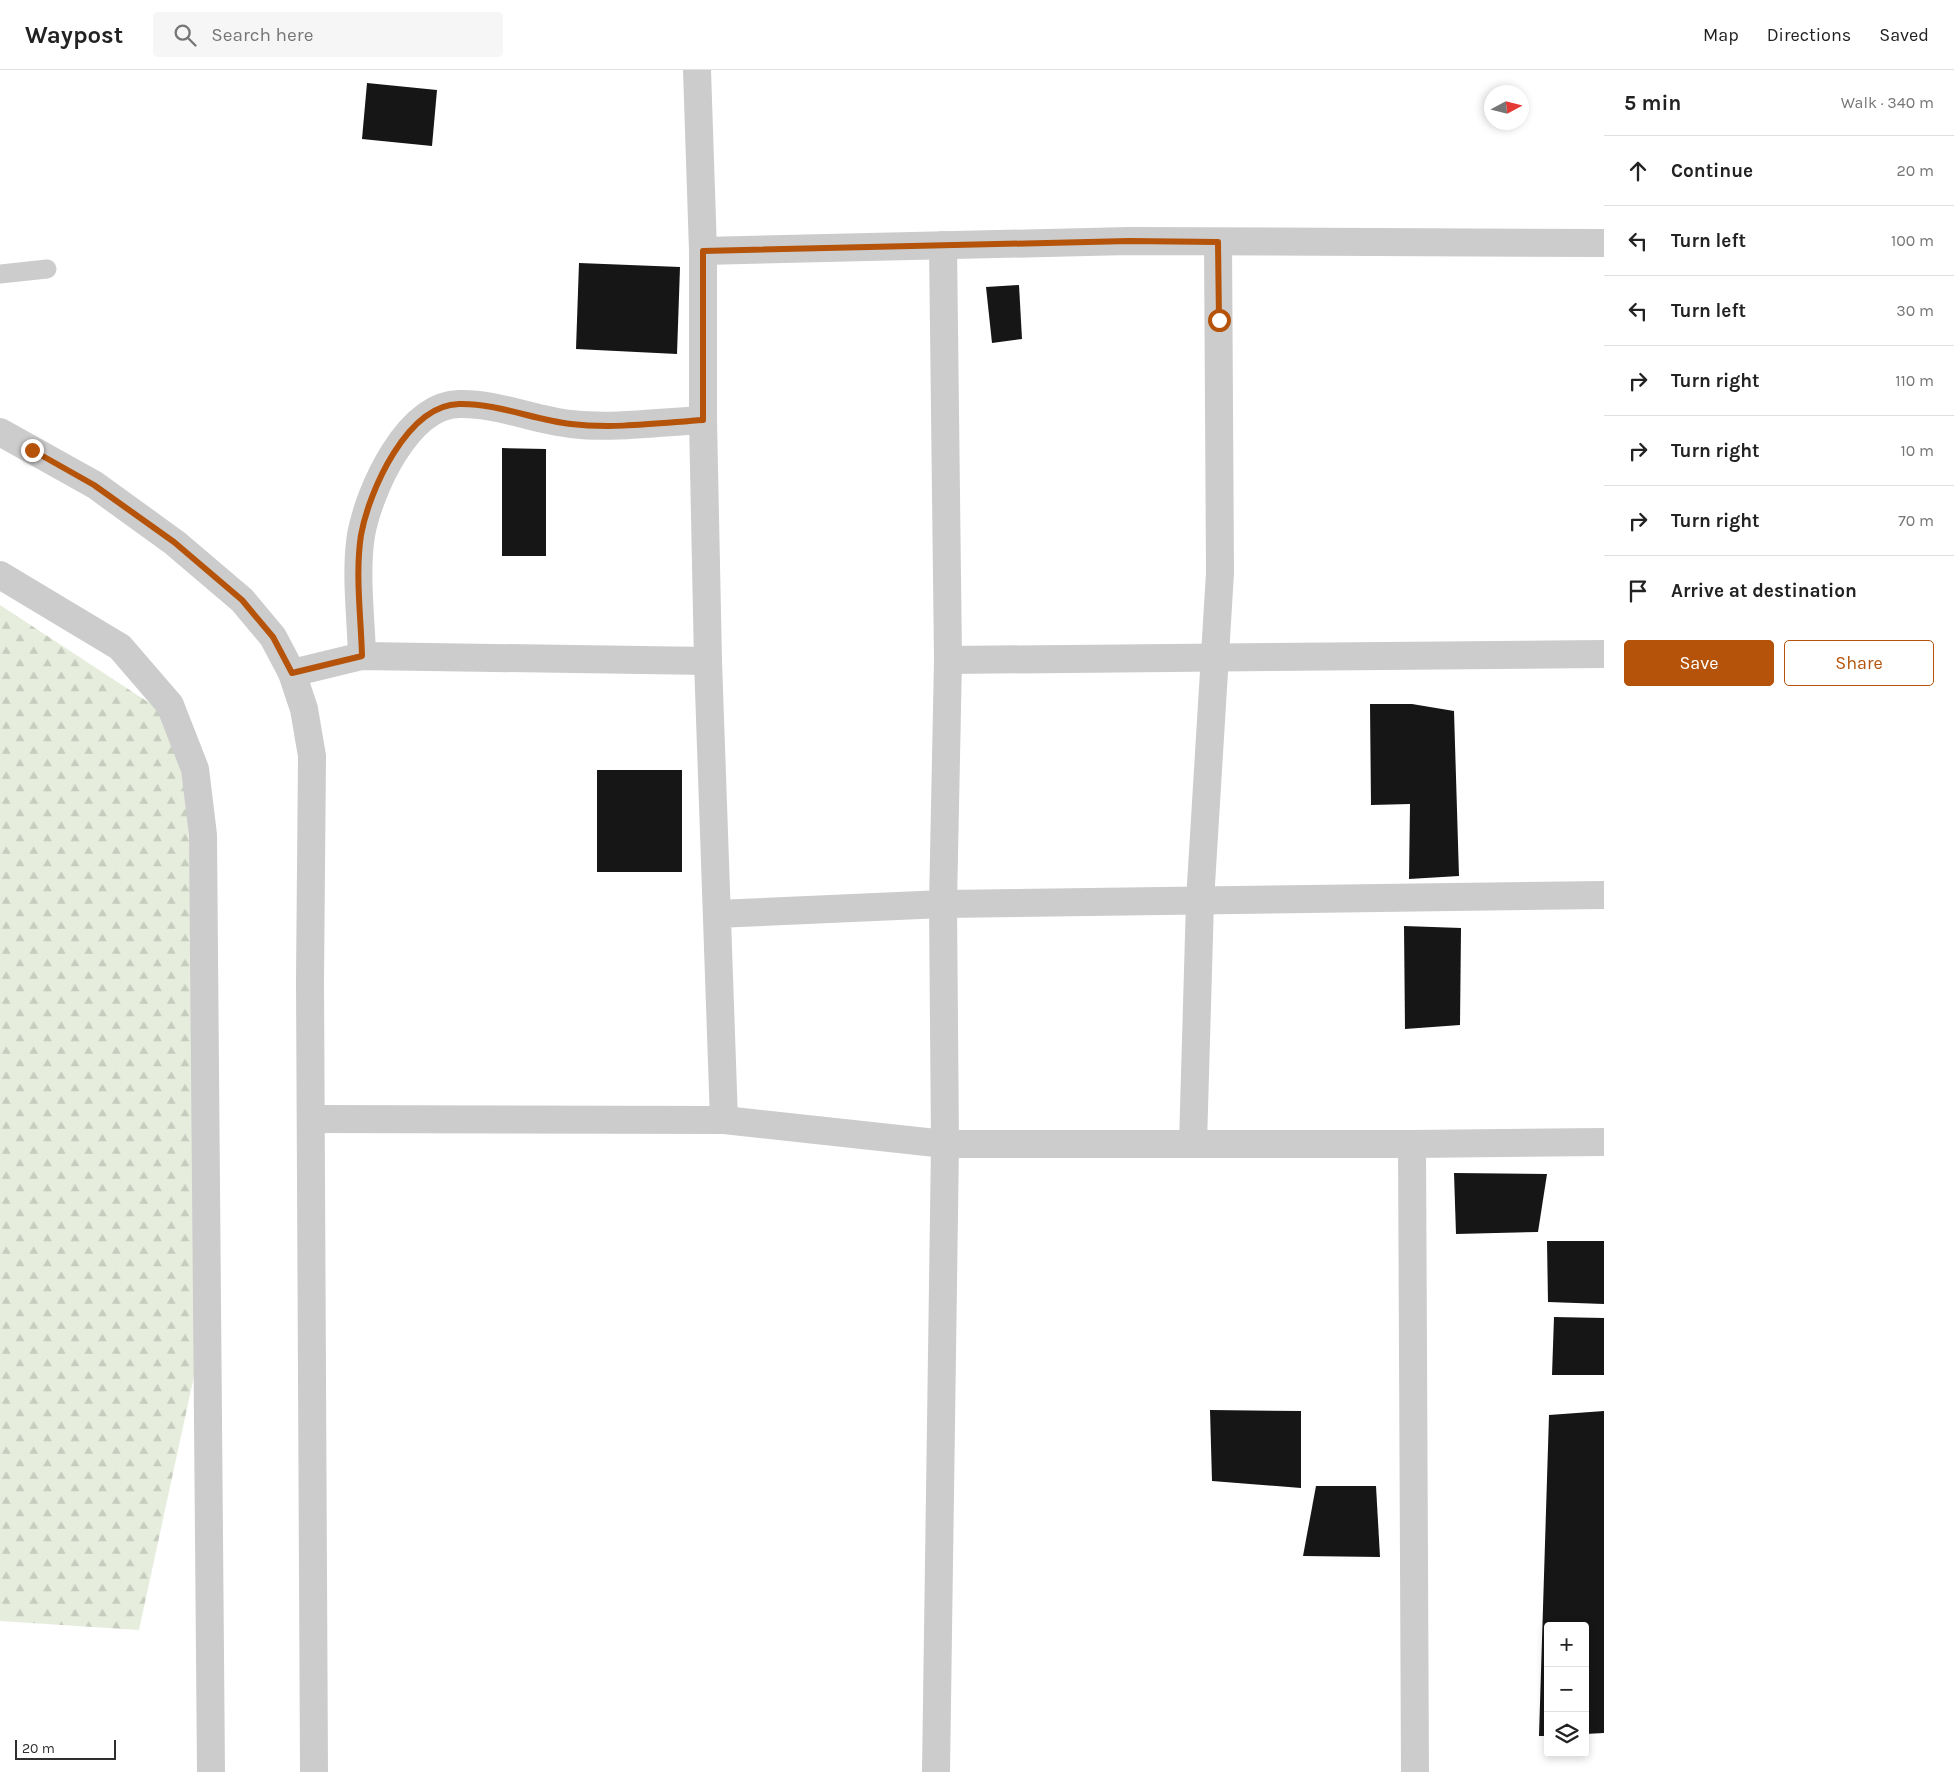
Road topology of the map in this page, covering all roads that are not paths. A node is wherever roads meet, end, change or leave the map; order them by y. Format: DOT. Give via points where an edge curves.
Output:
graph roads {
  1 [pos="697,70"];
  2 [pos="1218,242"];
  3 [pos="1604,242"];
  4 [pos="943,245"];
  5 [pos="703,251"];
  6 [pos="47,270"];
  7 [pos="0,274"];
  8 [pos="703,420"];
  9 [pos="0,432"];
  10 [pos="0,575"];
  11 [pos="1604,654"];
  12 [pos="362,656"];
  13 [pos="1216,657"];
  14 [pos="948,660"];
  15 [pos="708,661"];
  16 [pos="292,673"];
  17 [pos="1604,895"];
  18 [pos="1200,901"];
  19 [pos="943,904"];
  20 [pos="717,914"];
  21 [pos="311,1119"];
  22 [pos="724,1120"];
  23 [pos="1604,1142"];
  24 [pos="945,1144"];
  25 [pos="1193,1144"];
  26 [pos="1412,1144"];
  27 [pos="211,1772"];
  28 [pos="314,1772"];
  29 [pos="936,1772"];
  30 [pos="1415,1772"];
  1 -- 5 [label="street"];
  2 -- 3 [label="street"];
  2 -- 4 [label="street"];
  2 -- 13 [label="street" via="1220,573"];
  4 -- 5 [label="street"];
  4 -- 14 [label="street"];
  5 -- 8 [label="street"];
  6 -- 7 [label="lane"];
  8 -- 12 [label="street" via="570,424 458,404 438,408 419,421 399,443 368,507 361,536 359,566"];
  8 -- 15 [label="street"];
  9 -- 16 [label="street" via="94,485 174,542 242,600 273,637"];
  10 -- 27 [label="street" via="120,648 170,705 195,769 203,835"];
  11 -- 13 [label="street"];
  12 -- 15 [label="street"];
  12 -- 16 [label="street"];
  13 -- 14 [label="street"];
  13 -- 18 [label="street"];
  14 -- 19 [label="street"];
  15 -- 20 [label="street"];
  16 -- 21 [label="street" via="304,709 312,756"];
  17 -- 18 [label="street"];
  18 -- 19 [label="street"];
  18 -- 25 [label="street"];
  19 -- 20 [label="street"];
  19 -- 24 [label="street"];
  20 -- 22 [label="street"];
  21 -- 22 [label="street"];
  21 -- 28 [label="street"];
  22 -- 24 [label="street"];
  23 -- 26 [label="street"];
  24 -- 25 [label="street"];
  24 -- 29 [label="street"];
  25 -- 26 [label="street"];
  26 -- 30 [label="street"];
}
